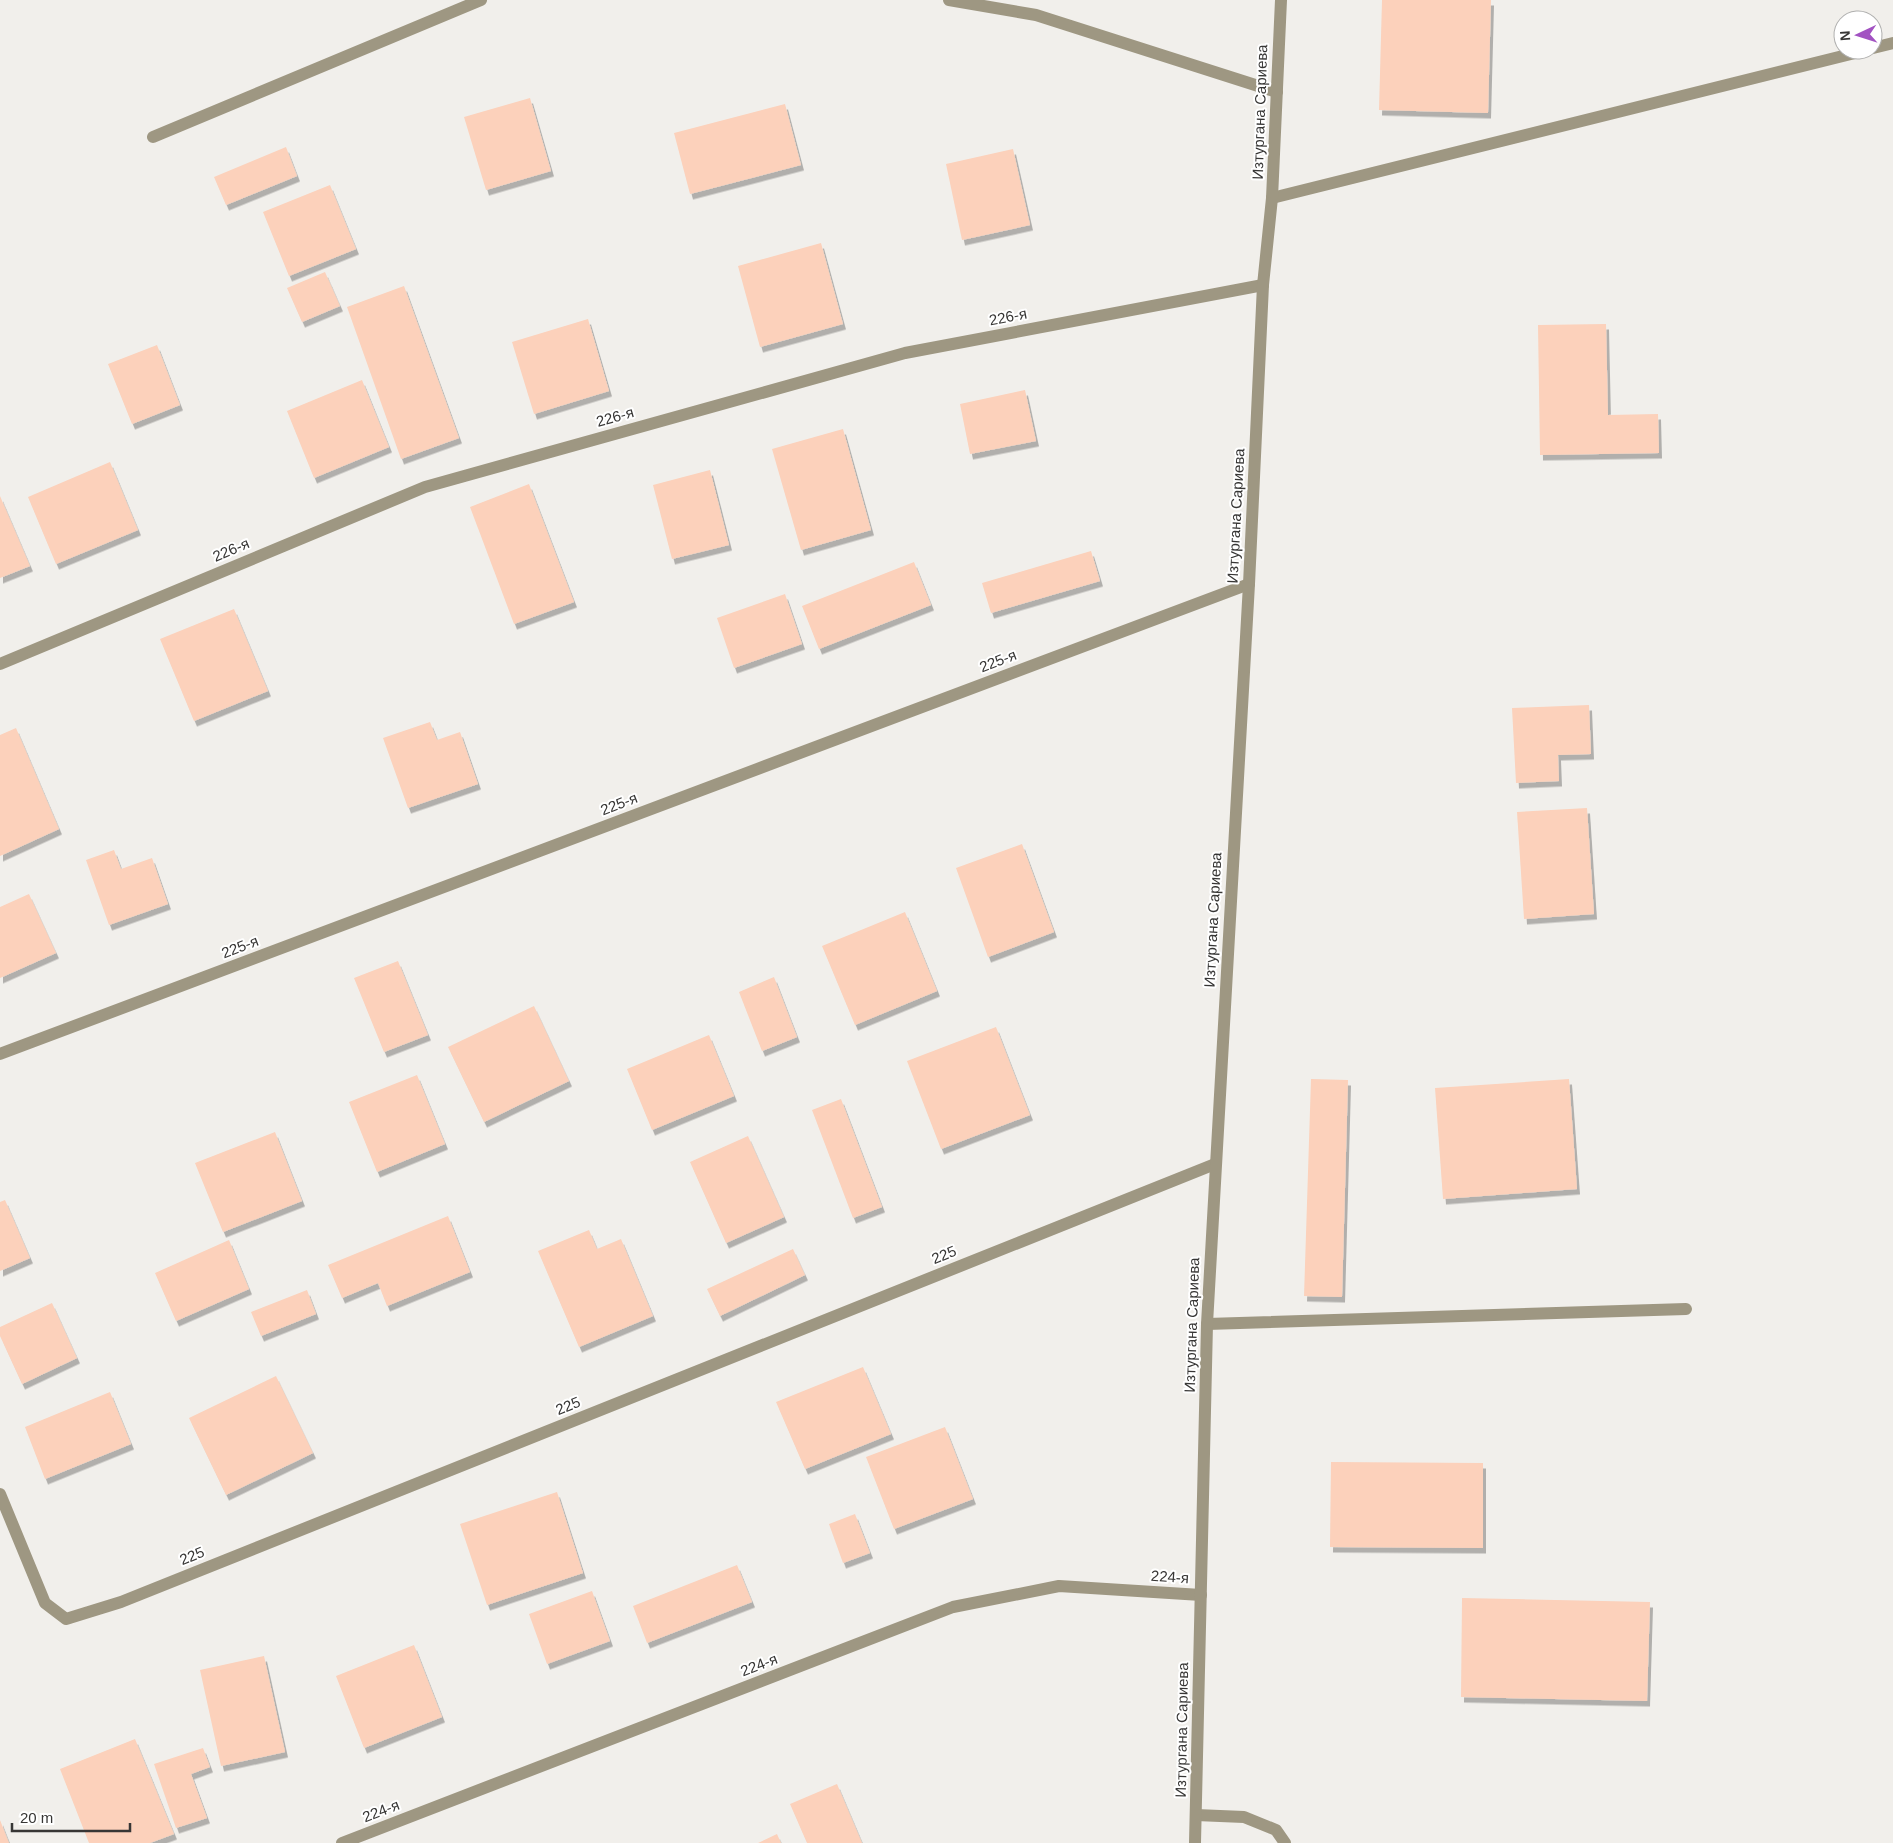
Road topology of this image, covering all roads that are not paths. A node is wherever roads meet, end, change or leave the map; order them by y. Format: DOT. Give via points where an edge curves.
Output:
graph roads {
  1 [pos="481,0"];
  2 [pos="950,0"];
  3 [pos="1280,0"];
  4 [pos="1833,58"];
  5 [pos="1277,92"];
  6 [pos="153,137"];
  7 [pos="1272,198"];
  8 [pos="1263,286"];
  9 [pos="1249,584"];
  10 [pos="0,664"];
  11 [pos="0,1054"];
  12 [pos="1215,1164"];
  13 [pos="1686,1309"];
  14 [pos="1207,1324"];
  15 [pos="0,1494"];
  16 [pos="1202,1595"];
  17 [pos="1196,1815"];
  18 [pos="342,1843"];
  19 [pos="1195,1843"];
  20 [pos="1285,1843"];
  1 -- 6 [label="street"];
  2 -- 5 [label="street" via="1036,16"];
  3 -- 5 [label="street, Изтургана Сариева"];
  4 -- 7 [label="street"];
  5 -- 7 [label="street, Изтургана Сариева"];
  7 -- 8 [label="street, Изтургана Сариева"];
  8 -- 9 [label="street, Изтургана Сариева"];
  8 -- 10 [label="street, 226-я" via="905,353 425,487"];
  9 -- 11 [label="street, 225-я"];
  9 -- 12 [label="street, Изтургана Сариева"];
  12 -- 14 [label="street, Изтургана Сариева"];
  12 -- 15 [label="street, 225" via="130,1598 66,1619 45,1602"];
  13 -- 14 [label="street"];
  14 -- 16 [label="street, Изтургана Сариева"];
  16 -- 17 [label="street, Изтургана Сариева"];
  16 -- 18 [label="street, 224-я" via="1059,1586 953,1607"];
  17 -- 19 [label="street, Изтургана Сариева"];
  17 -- 20 [label="street" via="1244,1817 1276,1830"];
}
